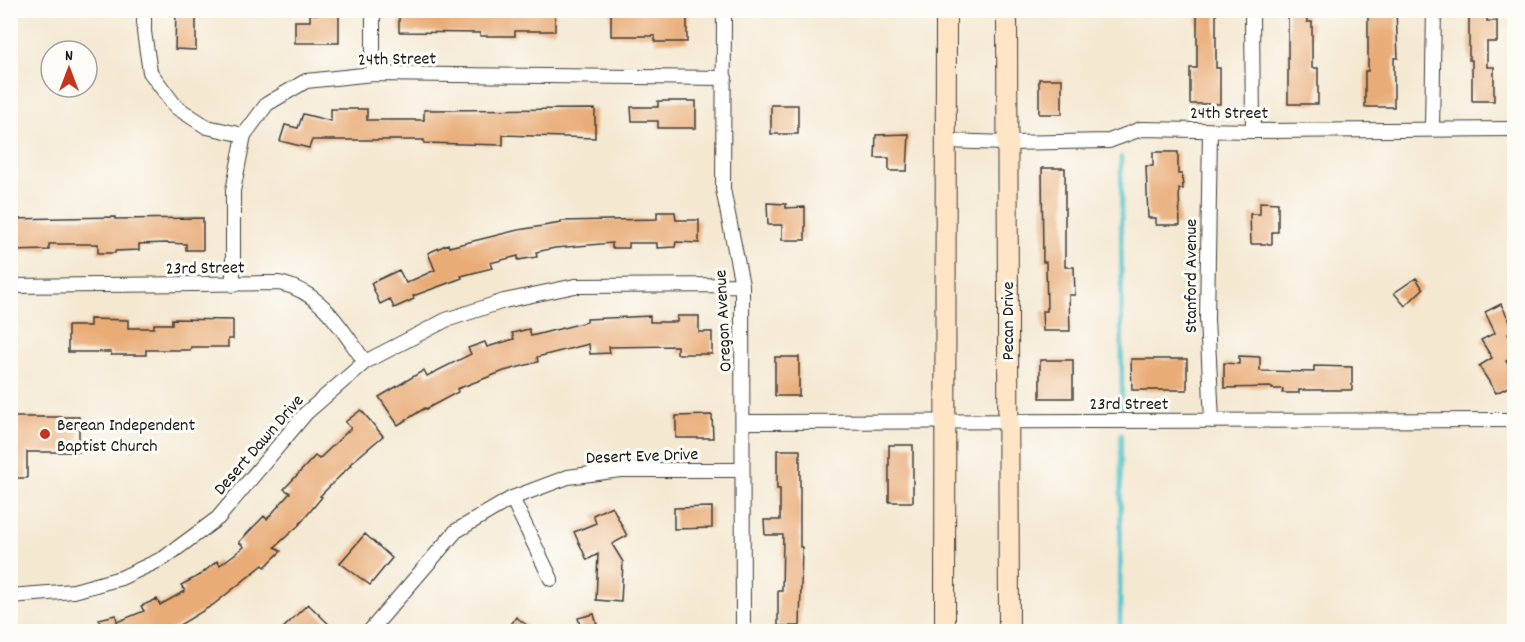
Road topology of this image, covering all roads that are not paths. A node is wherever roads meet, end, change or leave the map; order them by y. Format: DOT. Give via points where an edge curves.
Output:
graph roads {
  1 [pos="144,10"];
  2 [pos="373,10"];
  3 [pos="721,10"];
  4 [pos="946,10"];
  5 [pos="1007,10"];
  6 [pos="1252,10"];
  7 [pos="1434,10"];
  8 [pos="373,74"];
  9 [pos="724,78"];
  10 [pos="1432,128"];
  11 [pos="1515,129"];
  12 [pos="1210,131"];
  13 [pos="1253,131"];
  14 [pos="244,135"];
  15 [pos="946,141"];
  16 [pos="1006,143"];
  17 [pos="234,285"];
  18 [pos="742,285"];
  19 [pos="10,286"];
  20 [pos="365,362"];
  21 [pos="944,420"];
  22 [pos="1008,420"];
  23 [pos="1515,420"];
  24 [pos="1212,421"];
  25 [pos="743,422"];
  26 [pos="741,470"];
  27 [pos="512,498"];
  28 [pos="551,579"];
  29 [pos="10,596"];
  30 [pos="369,632"];
  31 [pos="743,632"];
  32 [pos="945,632"];
  33 [pos="1009,632"];
  1 -- 14 [label="street" via="150,72 176,107 207,127"];
  2 -- 8 [label="street"];
  3 -- 9 [label="street, Oregon Avenue"];
  4 -- 15 [label="main road"];
  5 -- 16 [label="main road, Pecan Drive"];
  6 -- 13 [label="street"];
  7 -- 10 [label="street"];
  8 -- 9 [label="street, 24th Street"];
  8 -- 14 [label="street, 24th Street" via="306,81 267,104"];
  9 -- 18 [label="street, Oregon Avenue" via="723,189"];
  10 -- 11 [label="street, 24th Street"];
  10 -- 13 [label="street, 24th Street"];
  12 -- 13 [label="street, 24th Street"];
  12 -- 16 [label="street, 24th Street" via="1141,129 1109,141"];
  12 -- 24 [label="street, Stanford Avenue" via="1207,319"];
  14 -- 17 [label="street, 24th Street" via="234,191"];
  15 -- 16 [label="street, 24th Street"];
  15 -- 21 [label="main road"];
  16 -- 22 [label="main road, Pecan Drive"];
  17 -- 19 [label="street, 23rd Street"];
  17 -- 20 [label="street, 23rd Street" via="294,286 324,305"];
  18 -- 20 [label="street, Desert Dawn Drive" via="575,286 504,301 446,320"];
  18 -- 25 [label="street, Oregon Avenue"];
  20 -- 29 [label="street, Desert Dawn Drive" via="306,413 218,518 164,558 121,578 74,591"];
  21 -- 22 [label="street, 23rd Street"];
  21 -- 25 [label="street, 23rd Street"];
  21 -- 32 [label="main road"];
  22 -- 24 [label="street, 23rd Street"];
  22 -- 33 [label="main road, Pecan Drive"];
  23 -- 24 [label="street, 23rd Street"];
  25 -- 26 [label="street, Oregon Avenue"];
  26 -- 27 [label="street, Desert Eve Drive" via="620,470 568,477"];
  26 -- 31 [label="street, Oregon Avenue"];
  27 -- 28 [label="street"];
  27 -- 30 [label="street, Desert Eve Drive" via="456,531"];
}
